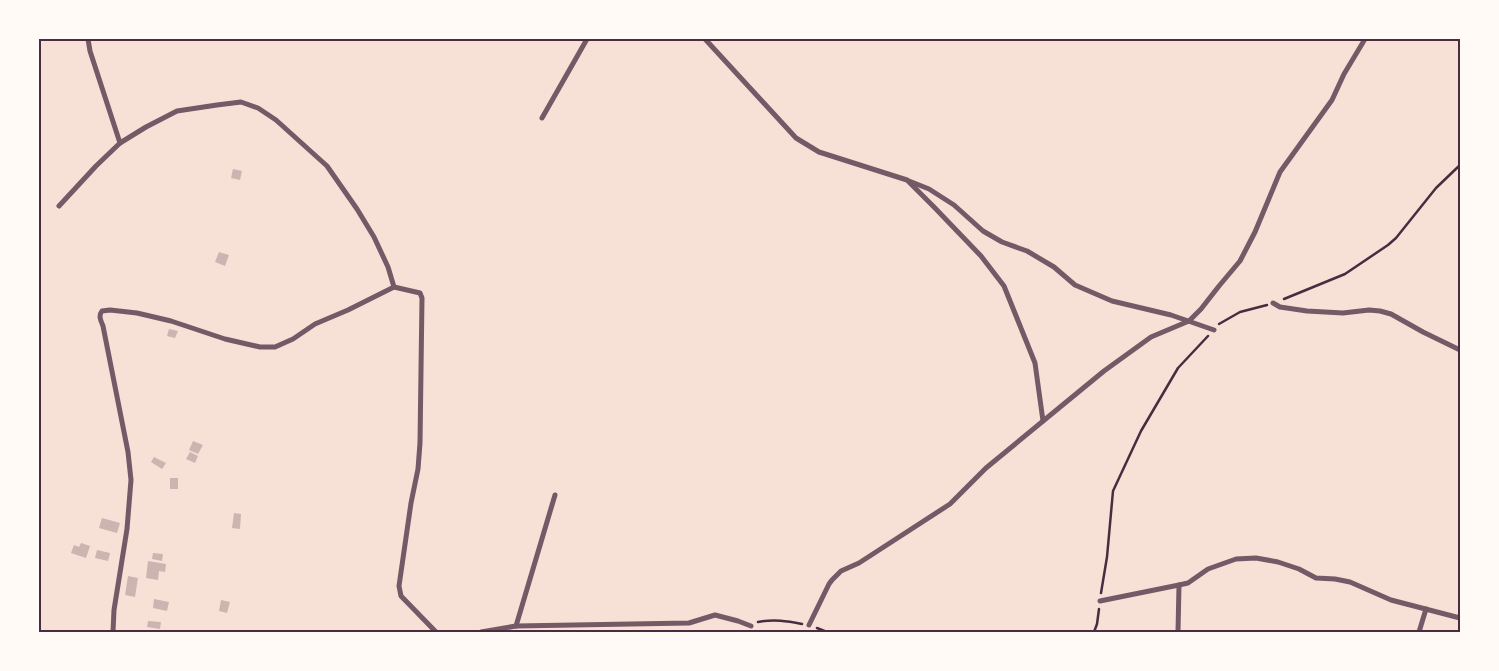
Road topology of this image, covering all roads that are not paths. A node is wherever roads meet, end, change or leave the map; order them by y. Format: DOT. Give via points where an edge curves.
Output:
graph roads {
  1 [pos="88,39"];
  2 [pos="587,39"];
  3 [pos="705,39"];
  4 [pos="1364,39"];
  5 [pos="542,118"];
  6 [pos="120,144"];
  7 [pos="906,180"];
  8 [pos="59,206"];
  9 [pos="394,287"];
  10 [pos="1273,303"];
  11 [pos="1188,321"];
  12 [pos="1214,330"];
  13 [pos="1460,350"];
  14 [pos="1043,421"];
  15 [pos="555,495"];
  16 [pos="1179,585"];
  17 [pos="1100,601"];
  18 [pos="1426,609"];
  19 [pos="1460,618"];
  20 [pos="516,626"];
  21 [pos="751,626"];
  22 [pos="809,626"];
  23 [pos="113,632"];
  24 [pos="436,632"];
  25 [pos="481,632"];
  26 [pos="1178,632"];
  27 [pos="1418,632"];
  1 -- 6 [label="street"];
  2 -- 5 [label="street"];
  3 -- 7 [label="street" via="796,138 818,152"];
  4 -- 11 [label="street" via="1332,100 1280,172 1240,261"];
  6 -- 8 [label="street"];
  6 -- 9 [label="street" via="177,111 241,102 258,108 327,166 374,236"];
  7 -- 11 [label="street" via="929,189 954,205 983,231 1027,251 1054,267 1075,285 1112,301"];
  7 -- 14 [label="street" via="981,256 1004,286 1035,363"];
  9 -- 23 [label="street" via="315,324 275,347 225,339 171,320 102,311 100,318 131,480"];
  9 -- 24 [label="street" via="420,293 422,298 418,469 399,586 401,596"];
  10 -- 13 [label="street" via="1307,311 1380,311"];
  11 -- 12 [label="street"];
  11 -- 14 [label="street" via="1151,336"];
  14 -- 22 [label="street" via="986,468 950,504 832,580"];
  15 -- 20 [label="street"];
  16 -- 17 [label="street"];
  16 -- 18 [label="street" via="1188,583 1208,569 1236,559 1256,558 1299,569 1316,578 1350,582 1391,600"];
  16 -- 26 [label="street"];
  18 -- 19 [label="street"];
  18 -- 27 [label="street"];
  20 -- 21 [label="street" via="689,623 715,615"];
  20 -- 25 [label="street"];
}
